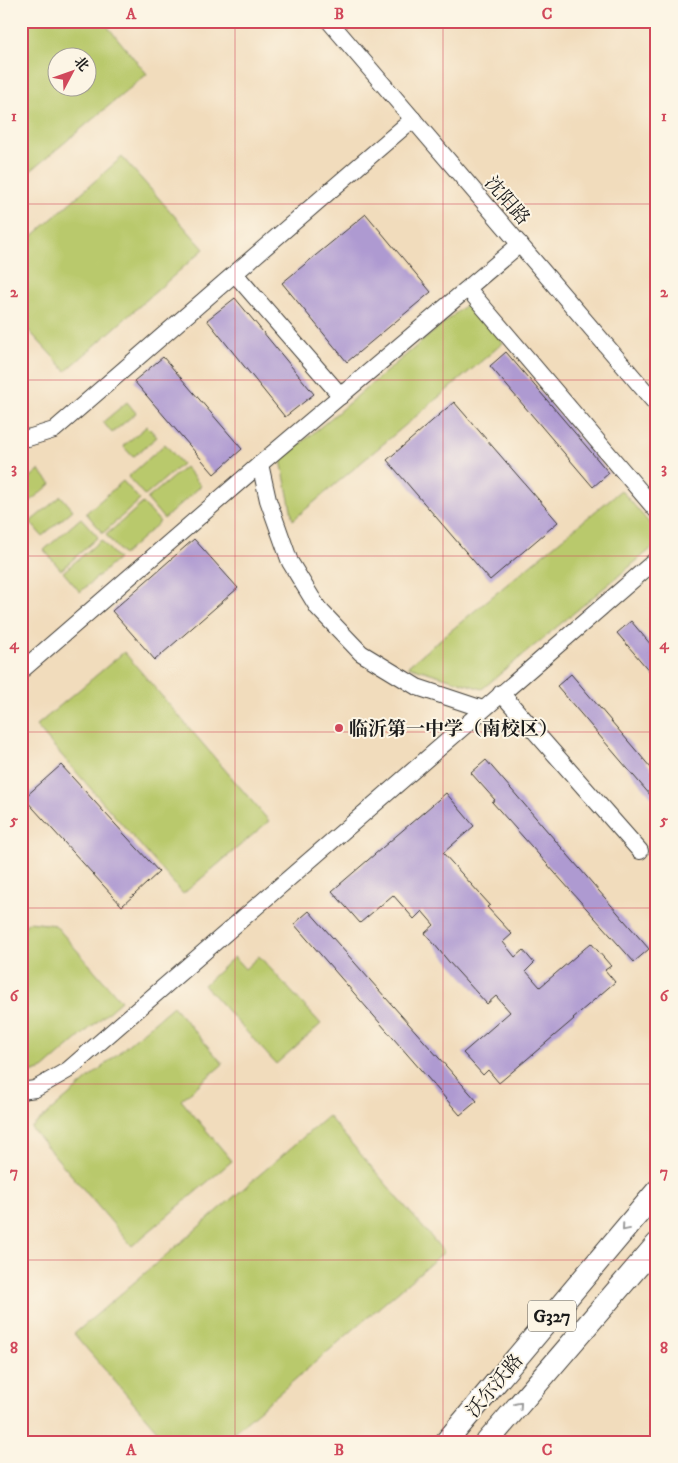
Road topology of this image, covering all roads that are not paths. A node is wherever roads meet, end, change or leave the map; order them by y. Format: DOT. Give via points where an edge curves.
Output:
graph roads {
  1 [pos="329,21"];
  2 [pos="413,120"];
  3 [pos="520,244"];
  4 [pos="234,274"];
  5 [pos="468,289"];
  6 [pos="341,396"];
  7 [pos="657,405"];
  8 [pos="21,437"];
  9 [pos="260,464"];
  10 [pos="657,510"];
  11 [pos="657,559"];
  12 [pos="21,671"];
  13 [pos="501,694"];
  14 [pos="483,710"];
  15 [pos="640,851"];
  16 [pos="21,1091"];
  17 [pos="657,1191"];
  18 [pos="657,1244"];
  19 [pos="446,1442"];
  20 [pos="487,1442"];
  1 -- 2 [label="street, 沈阳路"];
  2 -- 3 [label="street, 沈阳路"];
  2 -- 4 [label="street"];
  3 -- 5 [label="street"];
  3 -- 7 [label="street, 沈阳路"];
  4 -- 6 [label="street"];
  4 -- 8 [label="street" via="54,430"];
  5 -- 6 [label="street"];
  5 -- 10 [label="street"];
  6 -- 9 [label="street"];
  9 -- 12 [label="street"];
  9 -- 14 [label="street" via="268,500 290,562 318,608 362,653 417,687"];
  11 -- 13 [label="street"];
  13 -- 14 [label="street"];
  13 -- 15 [label="street"];
  14 -- 16 [label="street" via="68,1070 34,1088"];
  17 -- 19 [label="highway, 沃尔沃路 / G327, one-way"];
  20 -- 18 [label="highway, 沃尔沃路 / G327, one-way"];
}
